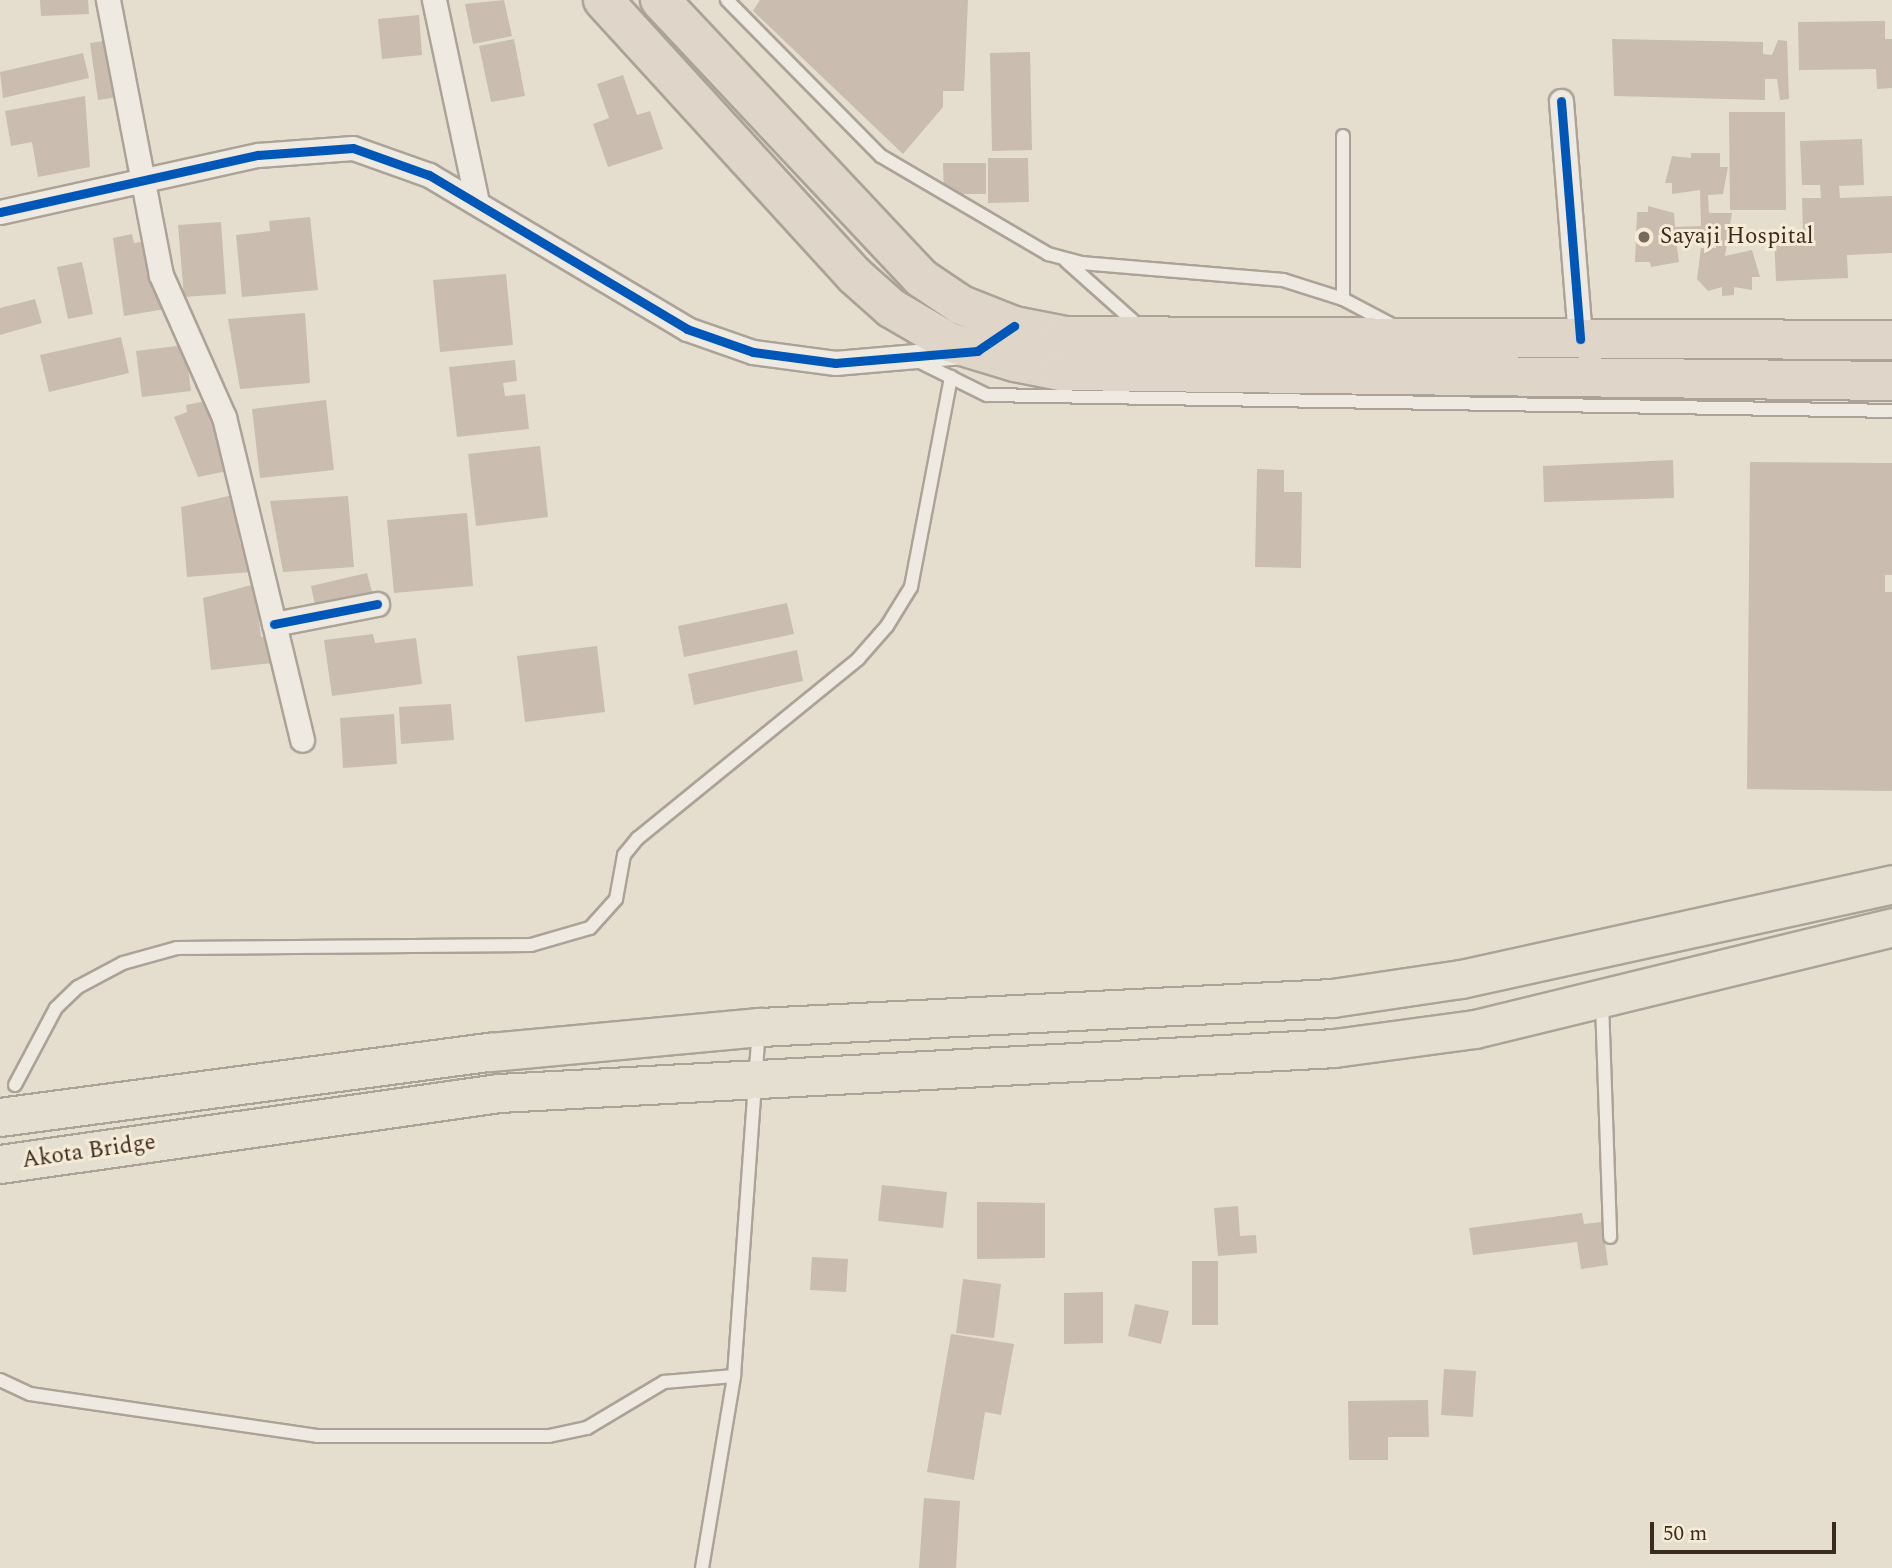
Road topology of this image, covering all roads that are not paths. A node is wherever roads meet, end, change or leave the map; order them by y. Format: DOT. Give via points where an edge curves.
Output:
graph roads {
  1 [pos="108,0"];
  2 [pos="434,0"];
  3 [pos="603,0"];
  4 [pos="660,0"];
  5 [pos="727,0"];
  6 [pos="1561,101"];
  7 [pos="1343,136"];
  8 [pos="138,181"];
  9 [pos="477,202"];
  10 [pos="0,212"];
  11 [pos="1063,259"];
  12 [pos="1343,299"];
  13 [pos="1014,326"];
  14 [pos="1150,337"];
  15 [pos="1416,338"];
  16 [pos="1580,339"];
  17 [pos="1892,340"];
  18 [pos="977,351"];
  19 [pos="908,356"];
  20 [pos="951,377"];
  21 [pos="1892,381"];
  22 [pos="1892,411"];
  23 [pos="377,604"];
  24 [pos="274,624"];
  25 [pos="302,740"];
  26 [pos="1892,884"];
  27 [pos="1892,927"];
  28 [pos="1602,999"];
  29 [pos="760,1027"];
  30 [pos="757,1075"];
  31 [pos="8,1101"];
  32 [pos="0,1164"];
  33 [pos="1610,1237"];
  34 [pos="734,1376"];
  35 [pos="0,1380"];
  36 [pos="702,1568"];
  1 -- 8 [label="street"];
  2 -- 9 [label="street"];
  3 -- 18 [label="highway" via="854,275 891,308 949,342"];
  4 -- 13 [label="highway" via="921,278 961,305"];
  5 -- 11 [label="lane" via="881,156 1008,234"];
  6 -- 16 [label="street"];
  7 -- 12 [label="lane"];
  8 -- 9 [label="street" via="258,155 353,148 429,175"];
  8 -- 10 [label="street"];
  8 -- 24 [label="street" via="161,275 224,417"];
  9 -- 19 [label="street" via="687,329 753,352 794,358 835,363"];
  11 -- 12 [label="lane" via="1283,280"];
  11 -- 14 [label="lane"];
  12 -- 15 [label="lane"];
  13 -- 14 [label="highway" via="1065,336"];
  13 -- 18 [label="street"];
  14 -- 15 [label="highway"];
  15 -- 16 [label="highway"];
  16 -- 17 [label="highway"];
  18 -- 19 [label="street"];
  18 -- 21 [label="highway" via="1061,371"];
  19 -- 20 [label="lane"];
  20 -- 22 [label="lane" via="987,396"];
  20 -- 31 [label="lane" via="911,587 887,626 858,659 638,838 625,855 616,899 590,928 531,945 166,951 122,963 78,987 57,1008"];
  23 -- 24 [label="street"];
  24 -- 25 [label="street"];
  26 -- 29 [label="main road" via="1461,979 1332,998"];
  27 -- 28 [label="main road, Akota Bridge"];
  28 -- 30 [label="main road, Akota Bridge" via="1475,1029 1334,1048"];
  28 -- 33 [label="lane"];
  29 -- 30 [label="lane"];
  29 -- 31 [label="main road" via="490,1052 170,1095"];
  30 -- 32 [label="main road, Akota Bridge" via="499,1093"];
  30 -- 34 [label="lane"];
  34 -- 35 [label="lane" via="664,1382 587,1428 522,1436 317,1436 30,1394"];
  34 -- 36 [label="lane"];
}
